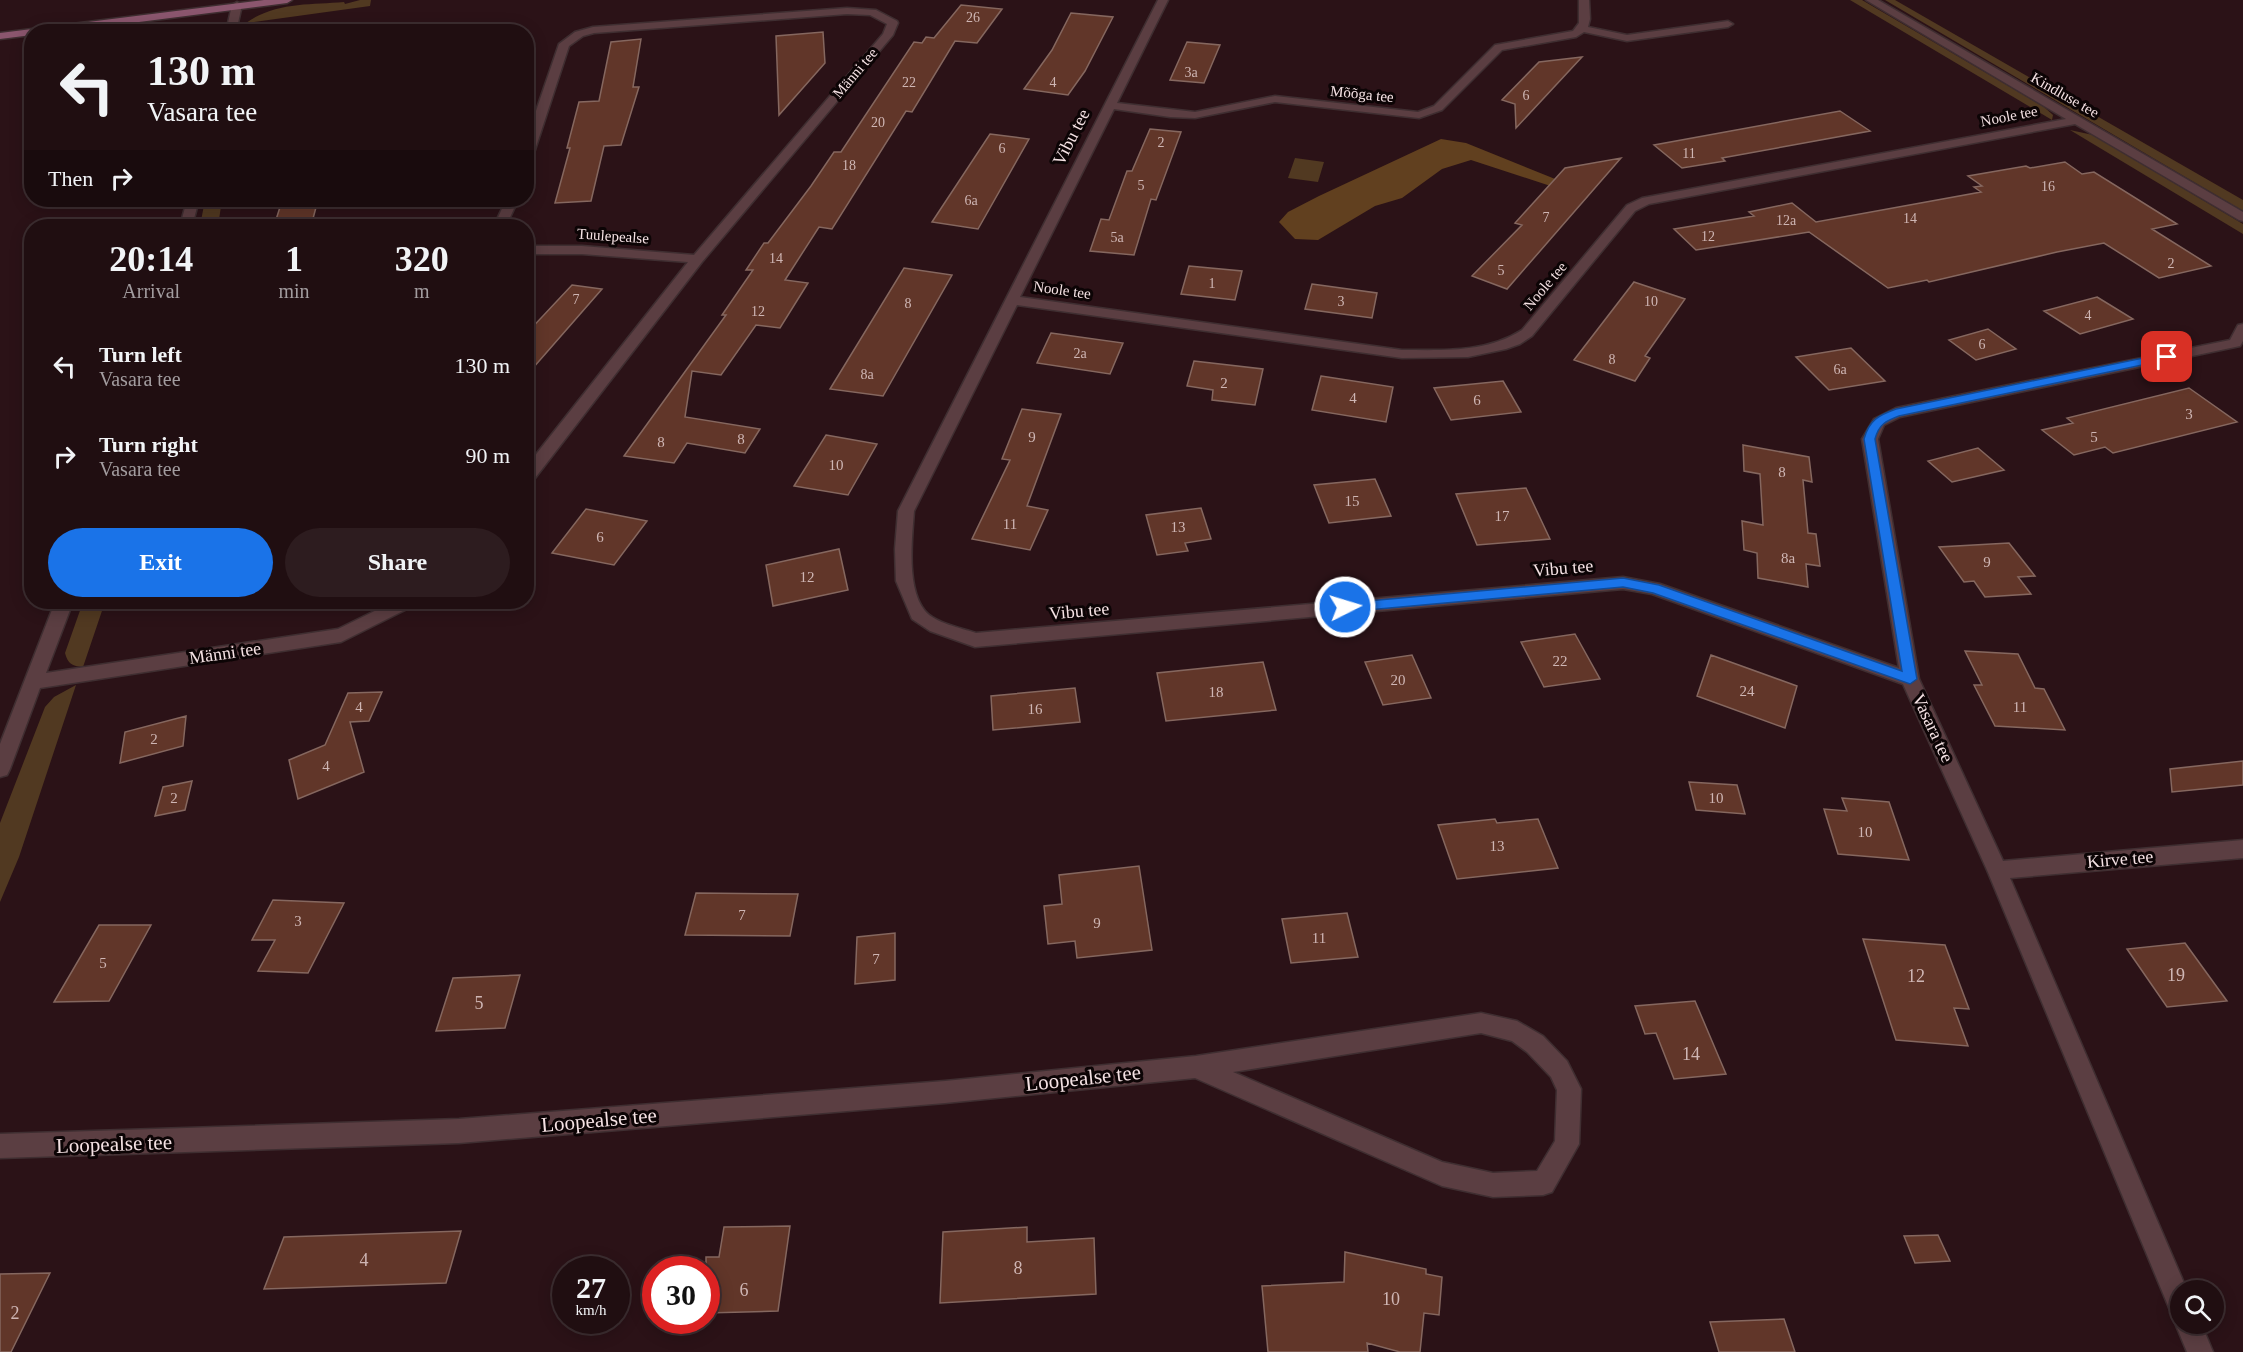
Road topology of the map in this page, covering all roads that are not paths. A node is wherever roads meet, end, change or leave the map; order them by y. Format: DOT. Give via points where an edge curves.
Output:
graph roads {
  1 [pos="287,0"];
  2 [pos="1163,0"];
  3 [pos="1584,0"];
  4 [pos="1871,0"];
  5 [pos="237,5"];
  6 [pos="93,24"];
  7 [pos="233,24"];
  8 [pos="1728,24"];
  9 [pos="1583,29"];
  10 [pos="24,33"];
  11 [pos="0,36"];
  12 [pos="1109,105"];
  13 [pos="2077,120"];
  14 [pos="534,135"];
  15 [pos="2243,217"];
  16 [pos="534,250"];
  17 [pos="697,259"];
  18 [pos="1012,300"];
  19 [pos="2240,341"];
  20 [pos="534,468"];
  21 [pos="61,609"];
  22 [pos="393,609"];
  23 [pos="1910,679"];
  24 [pos="34,681"];
  25 [pos="0,769"];
  26 [pos="2243,849"];
  27 [pos="1997,870"];
  28 [pos="1196,1067"];
  29 [pos="0,1146"];
  30 [pos="2170,1280"];
  31 [pos="2193,1334"];
  32 [pos="2200,1352"];
  1 -- 5 [label="street"];
  2 -- 12 [label="street, Vibu tee"];
  3 -- 9 [label="street"];
  4 -- 13 [label="street, Kindluse tee"];
  5 -- 6 [label="street"];
  5 -- 7 [label="street"];
  8 -- 9 [label="street, Mõõga tee" via="1627,38"];
  9 -- 12 [label="street, Mõõga tee" via="1576,34 1499,47 1438,108 1419,115 1275,99 1190,115"];
  10 -- 11 [label="street"];
  12 -- 18 [label="street, Vibu tee"];
  13 -- 15 [label="street, Kindluse tee"];
  13 -- 18 [label="street, Noole tee" via="1646,201 1631,208 1527,333 1500,348 1402,354"];
  14 -- 17 [label="street, Männi tee" via="564,44 579,34 847,11 872,12 893,23 888,34"];
  16 -- 17 [label="street, Tuulepealse"];
  17 -- 20 [label="street, Männi tee"];
  18 -- 23 [label="street, Vibu tee" via="906,511 904,581 918,615 936,626 975,640 1623,583 1654,588"];
  19 -- 23 [label="street, Vasara tee" via="1896,413 1873,427 1870,439"];
  21 -- 24 [label="street"];
  22 -- 24 [label="street, Männi tee" via="341,635"];
  23 -- 27 [label="street, Vasara tee"];
  24 -- 25 [label="street"];
  26 -- 27 [label="street, Kirve tee"];
  27 -- 30 [label="street, Vasara tee"];
  28 -- 28 [label="street, Loopealse tee" via="1431,1170 1493,1185 1543,1183 1567,1144 1569,1089 1559,1069 1517,1032 1481,1023"];
  28 -- 29 [label="street, Loopealse tee" via="934,1093 459,1131"];
  31 -- 32 [label="street"];
}
